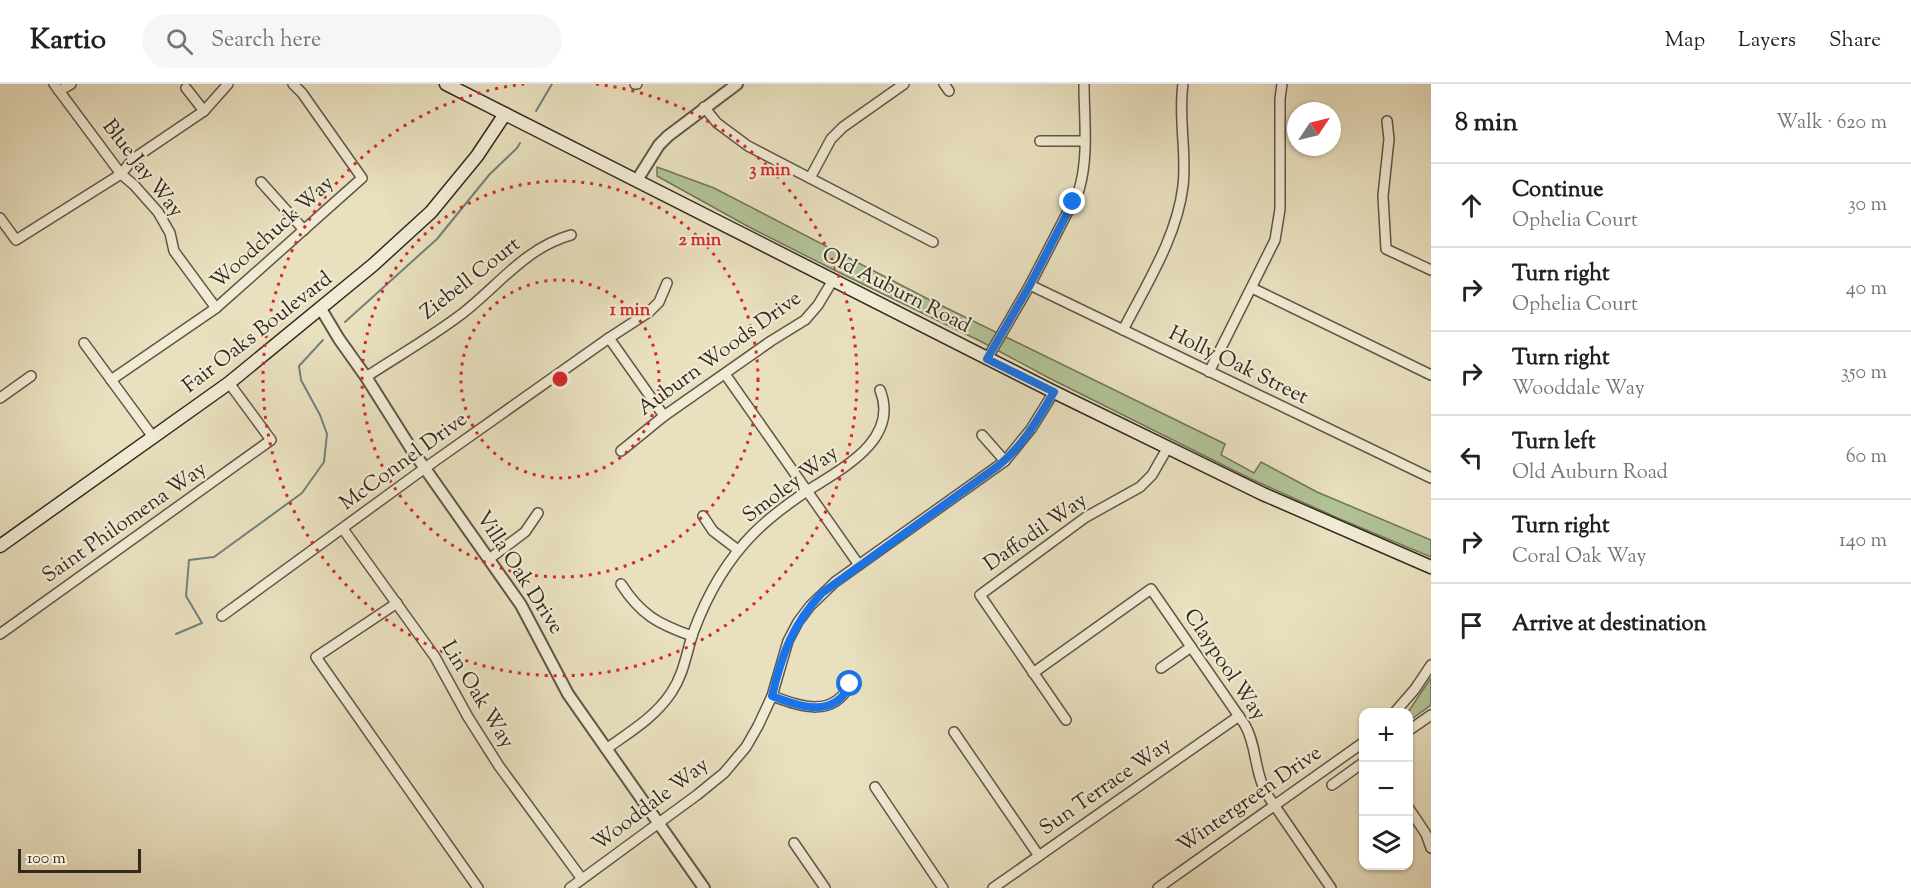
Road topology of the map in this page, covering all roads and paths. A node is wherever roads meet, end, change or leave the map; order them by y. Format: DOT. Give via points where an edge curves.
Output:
graph roads {
  1 [pos="71,84"];
  2 [pos="228,84"];
  3 [pos="292,84"];
  4 [pos="446,84"];
  5 [pos="737,84"];
  6 [pos="904,84"];
  7 [pos="1084,84"];
  8 [pos="1183,84"];
  9 [pos="1282,84"];
  10 [pos="57,88"];
  11 [pos="186,88"];
  12 [pos="704,107"];
  13 [pos="204,111"];
  14 [pos="506,114"];
  15 [pos="1387,121"];
  16 [pos="1040,141"];
  17 [pos="1084,141"];
  18 [pos="121,174"];
  19 [pos="810,178"];
  20 [pos="637,180"];
  21 [pos="261,182"];
  22 [pos="0,218"];
  23 [pos="304,230"];
  24 [pos="571,235"];
  25 [pos="933,243"];
  26 [pos="1431,270"];
  27 [pos="833,280"];
  28 [pos="667,283"];
  29 [pos="1030,285"];
  30 [pos="1252,288"];
  31 [pos="216,308"];
  32 [pos="321,309"];
  33 [pos="1123,330"];
  34 [pos="609,338"];
  35 [pos="84,343"];
  36 [pos="987,359"];
  37 [pos="1209,372"];
  38 [pos="725,374"];
  39 [pos="1431,375"];
  40 [pos="31,376"];
  41 [pos="366,377"];
  42 [pos="111,380"];
  43 [pos="229,382"];
  44 [pos="880,390"];
  45 [pos="1054,392"];
  46 [pos="0,398"];
  47 [pos="664,416"];
  48 [pos="982,435"];
  49 [pos="153,437"];
  50 [pos="1168,447"];
  51 [pos="621,451"];
  52 [pos="1005,461"];
  53 [pos="424,468"];
  54 [pos="1431,478"];
  55 [pos="807,491"];
  56 [pos="538,513"];
  57 [pos="703,516"];
  58 [pos="343,529"];
  59 [pos="0,546"];
  60 [pos="738,550"];
  61 [pos="489,559"];
  62 [pos="859,565"];
  63 [pos="1431,567"];
  64 [pos="621,584"];
  65 [pos="397,603"];
  66 [pos="222,616"];
  67 [pos="0,634"];
  68 [pos="692,636"];
  69 [pos="1191,647"];
  70 [pos="1431,665"];
  71 [pos="1161,668"];
  72 [pos="1033,673"];
  73 [pos="850,684"];
  74 [pos="772,696"];
  75 [pos="1398,708"];
  76 [pos="1431,715"];
  77 [pos="1239,716"];
  78 [pos="1066,720"];
  79 [pos="1413,728"];
  80 [pos="954,732"];
  81 [pos="1359,745"];
  82 [pos="606,749"];
  83 [pos="1359,766"];
  84 [pos="1332,785"];
  85 [pos="875,788"];
  86 [pos="1275,806"];
  87 [pos="1413,816"];
  88 [pos="658,823"];
  89 [pos="794,843"];
  90 [pos="1431,848"];
  91 [pos="1039,856"];
  92 [pos="582,879"];
  93 [pos="477,888"];
  94 [pos="570,888"];
  95 [pos="704,888"];
  96 [pos="825,888"];
  97 [pos="943,888"];
  98 [pos="993,888"];
  99 [pos="1158,888"];
  100 [pos="1331,888"];
  1 -- 10 [label="street"];
  2 -- 13 [label="street"];
  3 -- 23 [label="street, Woodchuck Way" via="362,178"];
  4 -- 14 [label="main road, Old Auburn Road"];
  5 -- 12 [label="street"];
  6 -- 19 [label="street" via="843,127 831,140"];
  7 -- 17 [label="street"];
  8 -- 33 [label="street" via="1184,166 1180,204 1168,239"];
  9 -- 30 [label="street" via="1279,221 1270,252"];
  10 -- 18 [label="street, Blue Jay Way"];
  11 -- 13 [label="street"];
  12 -- 19 [label="street" via="734,138"];
  12 -- 20 [label="street" via="663,141"];
  13 -- 18 [label="street" via="133,159"];
  14 -- 20 [label="main road, Old Auburn Road"];
  14 -- 32 [label="main road, Fair Oaks Boulevard" via="431,212"];
  15 -- 26 [label="street" via="1383,214 1386,249"];
  16 -- 17 [label="street"];
  17 -- 29 [label="street" via="1079,190"];
  18 -- 22 [label="street" via="16,240"];
  18 -- 31 [label="street, Blue Jay Way" via="158,212 170,233 174,251"];
  19 -- 25 [label="street"];
  20 -- 27 [label="main road, Old Auburn Road"];
  21 -- 23 [label="street"];
  23 -- 31 [label="street, Woodchuck Way"];
  24 -- 41 [label="street, Ziebell Court" via="533,252 462,314"];
  27 -- 36 [label="main road, Old Auburn Road"];
  27 -- 38 [label="street, Auburn Woods Drive" via="805,320"];
  28 -- 34 [label="street, McConnel Drive" via="655,307"];
  29 -- 33 [label="street, Holly Oak Street"];
  29 -- 36 [label="street"];
  30 -- 37 [label="street"];
  30 -- 39 [label="street"];
  31 -- 42 [label="street, Woodchuck Way"];
  32 -- 41 [label="street, Villa Oak Drive"];
  32 -- 43 [label="main road, Fair Oaks Boulevard"];
  33 -- 37 [label="street, Holly Oak Street"];
  34 -- 47 [label="street"];
  34 -- 53 [label="street, McConnel Drive"];
  35 -- 42 [label="street"];
  36 -- 45 [label="main road, Old Auburn Road"];
  37 -- 54 [label="street, Holly Oak Street"];
  38 -- 47 [label="street, Auburn Woods Drive"];
  38 -- 55 [label="street"];
  40 -- 46 [label="street"];
  41 -- 53 [label="street, Villa Oak Drive"];
  42 -- 49 [label="street"];
  43 -- 49 [label="main road, Fair Oaks Boulevard"];
  43 -- 67 [label="street, Saint Philomena Way" via="271,440"];
  44 -- 55 [label="street, Smoley Way" via="884,416 867,447 853,461"];
  45 -- 50 [label="main road, Old Auburn Road"];
  45 -- 52 [label="street, Wooddale Way"];
  47 -- 51 [label="street, Auburn Woods Drive"];
  48 -- 52 [label="street"];
  49 -- 59 [label="main road, Fair Oaks Boulevard"];
  50 -- 63 [label="main road, Old Auburn Road" via="1263,494"];
  50 -- 72 [label="street, Daffodil Way" via="1152,476 1140,487 1086,517 980,595"];
  52 -- 62 [label="street, Wooddale Way"];
  53 -- 58 [label="street, McConnel Drive"];
  53 -- 61 [label="street, Villa Oak Drive"];
  55 -- 60 [label="street, Smoley Way" via="766,522"];
  55 -- 62 [label="street"];
  56 -- 61 [label="street" via="525,532"];
  57 -- 60 [label="street" via="713,531"];
  58 -- 65 [label="street, Lin Oak Way"];
  58 -- 66 [label="street, McConnel Drive"];
  60 -- 68 [label="street, Smoley Way" via="714,585"];
  61 -- 82 [label="street, Villa Oak Drive" via="526,613 568,694"];
  62 -- 74 [label="street, Wooddale Way" via="822,593 798,622 783,653"];
  64 -- 68 [label="street" via="650,618"];
  65 -- 92 [label="street, Lin Oak Way" via="441,666 493,758"];
  65 -- 93 [label="street" via="316,657"];
  68 -- 82 [label="street, Smoley Way" via="682,674 663,703"];
  69 -- 71 [label="street"];
  69 -- 72 [label="street, Claypool Way" via="1151,589"];
  69 -- 77 [label="street, Claypool Way"];
  70 -- 75 [label="street"];
  72 -- 78 [label="street, Daffodil Way"];
  73 -- 74 [label="street" via="836,702 818,707 799,706"];
  74 -- 88 [label="street, Wooddale Way" via="752,738 731,765 705,790"];
  76 -- 79 [label="street"];
  77 -- 86 [label="street, Claypool Way" via="1251,736 1261,783"];
  77 -- 91 [label="street, Sun Terrace Way"];
  80 -- 91 [label="street"];
  81 -- 86 [label="street, Wintergreen Drive"];
  82 -- 88 [label="street, Villa Oak Drive"];
  83 -- 84 [label="street"];
  85 -- 97 [label="street"];
  86 -- 99 [label="street, Wintergreen Drive"];
  86 -- 100 [label="street, Claypool Way"];
  87 -- 90 [label="street"];
  88 -- 92 [label="street, Wooddale Way"];
  88 -- 95 [label="street, Villa Oak Drive"];
  89 -- 96 [label="street"];
  91 -- 98 [label="street, Sun Terrace Way"];
  92 -- 94 [label="street, Wooddale Way"];
}
